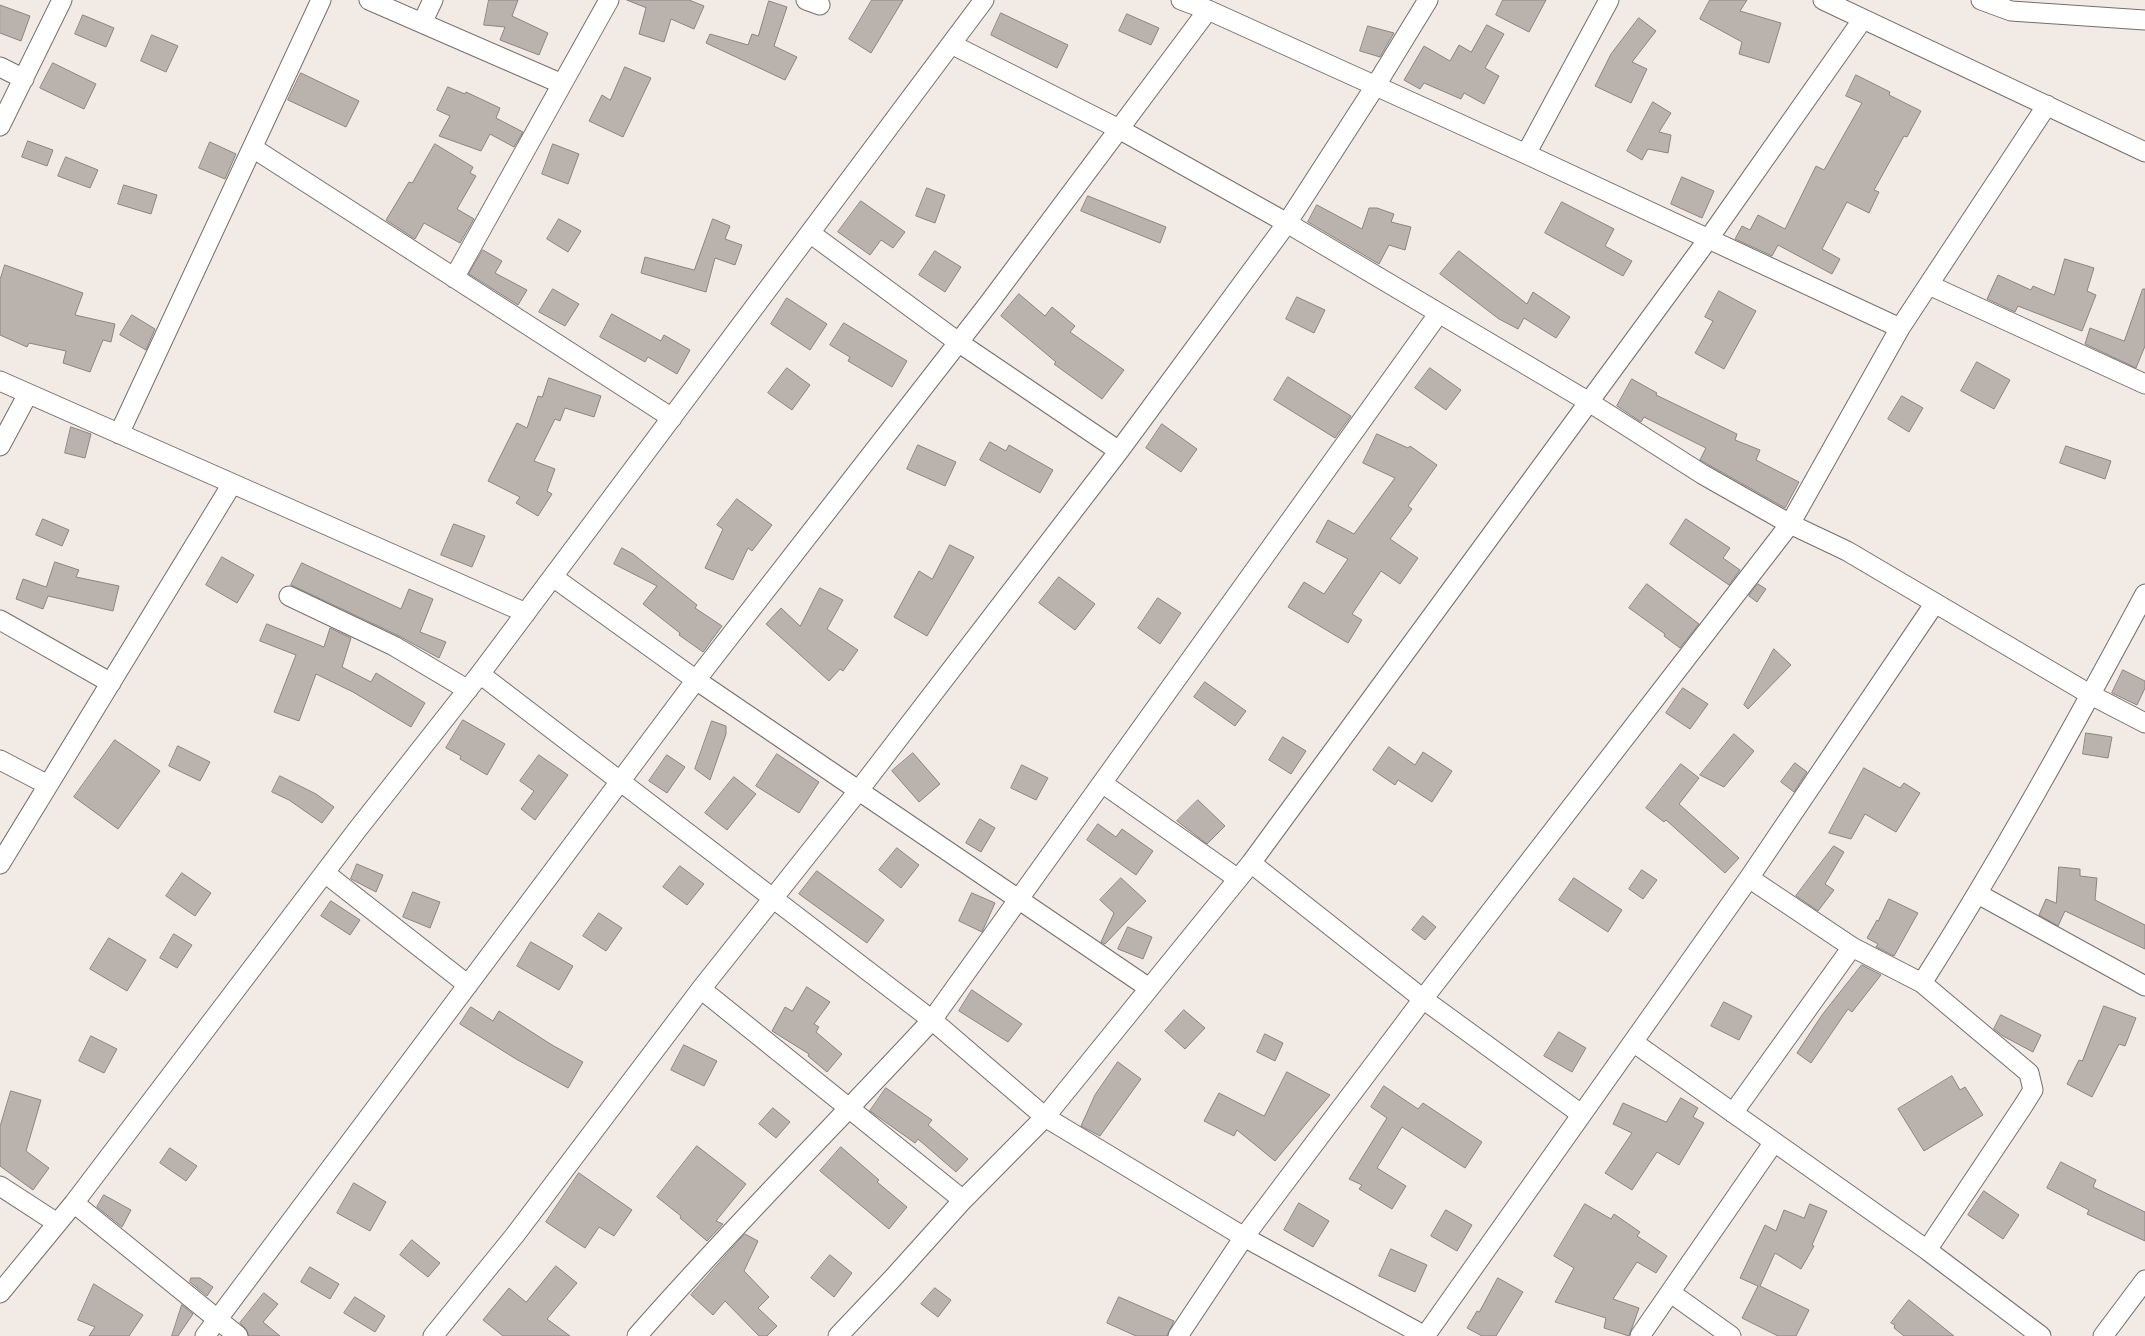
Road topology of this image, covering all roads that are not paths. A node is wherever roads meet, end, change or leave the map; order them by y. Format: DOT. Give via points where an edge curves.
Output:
graph roads {
  1 [pos="62,0"];
  2 [pos="321,0"];
  3 [pos="368,0"];
  4 [pos="433,0"];
  5 [pos="609,0"];
  6 [pos="984,0"];
  7 [pos="1180,0"];
  8 [pos="1428,0"];
  9 [pos="1609,0"];
  10 [pos="1823,0"];
  11 [pos="1981,0"];
  12 [pos="1208,10"];
  13 [pos="1862,19"];
  14 [pos="2145,20"];
  15 [pos="422,23"];
  16 [pos="951,44"];
  17 [pos="0,67"];
  18 [pos="24,79"];
  19 [pos="562,84"];
  20 [pos="1376,85"];
  21 [pos="2047,105"];
  22 [pos="0,126"];
  23 [pos="1119,129"];
  24 [pos="253,148"];
  25 [pos="2145,152"];
  26 [pos="1526,154"];
  27 [pos="1287,223"];
  28 [pos="810,233"];
  29 [pos="1710,238"];
  30 [pos="454,278"];
  31 [pos="1929,285"];
  32 [pos="1439,314"];
  33 [pos="1900,328"];
  34 [pos="958,342"];
  35 [pos="0,381"];
  36 [pos="2145,384"];
  37 [pos="28,394"];
  38 [pos="1589,402"];
  39 [pos="672,418"];
  40 [pos="119,434"];
  41 [pos="0,446"];
  42 [pos="1119,452"];
  43 [pos="232,484"];
  44 [pos="1790,524"];
  45 [pos="553,577"];
  46 [pos="2145,594"];
  47 [pos="289,596"];
  48 [pos="1935,603"];
  49 [pos="526,613"];
  50 [pos="0,620"];
  51 [pos="480,674"];
  52 [pos="696,680"];
  53 [pos="111,683"];
  54 [pos="468,690"];
  55 [pos="2091,695"];
  56 [pos="2145,723"];
  57 [pos="0,760"];
  58 [pos="620,782"];
  59 [pos="1102,783"];
  60 [pos="48,785"];
  61 [pos="859,790"];
  62 [pos="1251,863"];
  63 [pos="0,864"];
  64 [pos="324,874"];
  65 [pos="1749,878"];
  66 [pos="1238,880"];
  67 [pos="1978,894"];
  68 [pos="772,898"];
  69 [pos="1019,900"];
  70 [pos="1852,947"];
  71 [pos="1922,983"];
  72 [pos="468,985"];
  73 [pos="2145,986"];
  74 [pos="1149,988"];
  75 [pos="701,989"];
  76 [pos="1423,999"];
  77 [pos="932,1020"];
  78 [pos="1633,1042"];
  79 [pos="851,1108"];
  80 [pos="1733,1113"];
  81 [pos="1581,1114"];
  82 [pos="1045,1117"];
  83 [pos="1774,1142"];
  84 [pos="0,1186"];
  85 [pos="963,1200"];
  86 [pos="74,1203"];
  87 [pos="57,1223"];
  88 [pos="1244,1237"];
  89 [pos="1927,1250"];
  90 [pos="2145,1280"];
  91 [pos="0,1293"];
  92 [pos="1671,1293"];
  93 [pos="216,1318"];
  94 [pos="205,1336"];
  95 [pos="238,1336"];
  96 [pos="433,1336"];
  97 [pos="638,1336"];
  98 [pos="838,1336"];
  99 [pos="1178,1336"];
  100 [pos="1425,1336"];
  101 [pos="1640,1336"];
  102 [pos="1731,1336"];
  103 [pos="2041,1336"];
  104 [pos="2103,1336"];
  1 -- 18 [label="street"];
  2 -- 24 [label="street"];
  3 -- 15 [label="street"];
  4 -- 15 [label="street"];
  5 -- 19 [label="street"];
  6 -- 16 [label="street"];
  7 -- 12 [label="street"];
  8 -- 20 [label="street"];
  9 -- 26 [label="street"];
  10 -- 13 [label="street"];
  11 -- 14 [label="street" via="2011,11"];
  12 -- 20 [label="street"];
  12 -- 23 [label="street"];
  13 -- 21 [label="street"];
  13 -- 29 [label="street"];
  15 -- 19 [label="street"];
  16 -- 23 [label="street"];
  16 -- 28 [label="street"];
  17 -- 18 [label="street"];
  18 -- 22 [label="street"];
  19 -- 30 [label="street"];
  20 -- 26 [label="street"];
  20 -- 27 [label="street"];
  21 -- 25 [label="street"];
  21 -- 31 [label="street"];
  23 -- 27 [label="street"];
  23 -- 34 [label="street"];
  24 -- 30 [label="street"];
  24 -- 40 [label="street"];
  26 -- 29 [label="street"];
  27 -- 32 [label="street"];
  27 -- 42 [label="street"];
  28 -- 34 [label="street"];
  28 -- 39 [label="street"];
  29 -- 33 [label="street"];
  29 -- 38 [label="street"];
  30 -- 39 [label="street"];
  31 -- 33 [label="street"];
  31 -- 36 [label="street"];
  32 -- 38 [label="street"];
  32 -- 59 [label="street"];
  33 -- 44 [label="street"];
  34 -- 42 [label="street"];
  34 -- 52 [label="street"];
  35 -- 37 [label="street"];
  37 -- 40 [label="street"];
  37 -- 41 [label="street"];
  38 -- 44 [label="street" via="1702,474"];
  38 -- 62 [label="street"];
  39 -- 45 [label="street"];
  40 -- 43 [label="street"];
  42 -- 61 [label="street"];
  43 -- 49 [label="street"];
  43 -- 53 [label="street"];
  44 -- 48 [label="street" via="1847,551"];
  44 -- 76 [label="street"];
  45 -- 49 [label="street"];
  45 -- 52 [label="street"];
  46 -- 55 [label="street"];
  47 -- 54 [label="street" via="394,646"];
  48 -- 55 [label="street"];
  48 -- 65 [label="street"];
  49 -- 51 [label="street"];
  50 -- 53 [label="street"];
  51 -- 54 [label="street"];
  51 -- 58 [label="street"];
  52 -- 58 [label="street"];
  52 -- 61 [label="street"];
  53 -- 60 [label="street"];
  54 -- 64 [label="street"];
  55 -- 56 [label="street"];
  55 -- 67 [label="street"];
  57 -- 60 [label="street"];
  58 -- 68 [label="street"];
  58 -- 72 [label="street"];
  59 -- 66 [label="street"];
  59 -- 69 [label="street"];
  60 -- 63 [label="street"];
  61 -- 68 [label="street"];
  61 -- 69 [label="street"];
  62 -- 66 [label="street"];
  62 -- 76 [label="street"];
  64 -- 72 [label="street"];
  64 -- 86 [label="street"];
  65 -- 70 [label="street"];
  65 -- 78 [label="street"];
  66 -- 74 [label="street"];
  67 -- 71 [label="street"];
  67 -- 73 [label="street"];
  68 -- 75 [label="street"];
  68 -- 77 [label="street"];
  69 -- 74 [label="street"];
  69 -- 77 [label="street"];
  70 -- 71 [label="street"];
  70 -- 80 [label="street"];
  71 -- 89 [label="street" via="2029,1074 2033,1090"];
  72 -- 93 [label="street"];
  74 -- 82 [label="street"];
  75 -- 79 [label="street"];
  75 -- 96 [label="street"];
  76 -- 81 [label="street"];
  76 -- 88 [label="street"];
  77 -- 79 [label="street"];
  77 -- 82 [label="street"];
  78 -- 80 [label="street"];
  78 -- 81 [label="street"];
  79 -- 85 [label="street"];
  79 -- 97 [label="street" via="739,1223"];
  80 -- 83 [label="street"];
  81 -- 100 [label="street"];
  82 -- 85 [label="street"];
  82 -- 88 [label="street"];
  83 -- 89 [label="street"];
  83 -- 92 [label="street"];
  84 -- 87 [label="street"];
  85 -- 98 [label="street"];
  86 -- 87 [label="street"];
  86 -- 93 [label="street"];
  87 -- 91 [label="street"];
  88 -- 99 [label="street"];
  88 -- 100 [label="street"];
  89 -- 103 [label="street"];
  90 -- 104 [label="street"];
  92 -- 101 [label="street"];
  92 -- 102 [label="street"];
  93 -- 94 [label="street"];
  93 -- 95 [label="street"];
}
